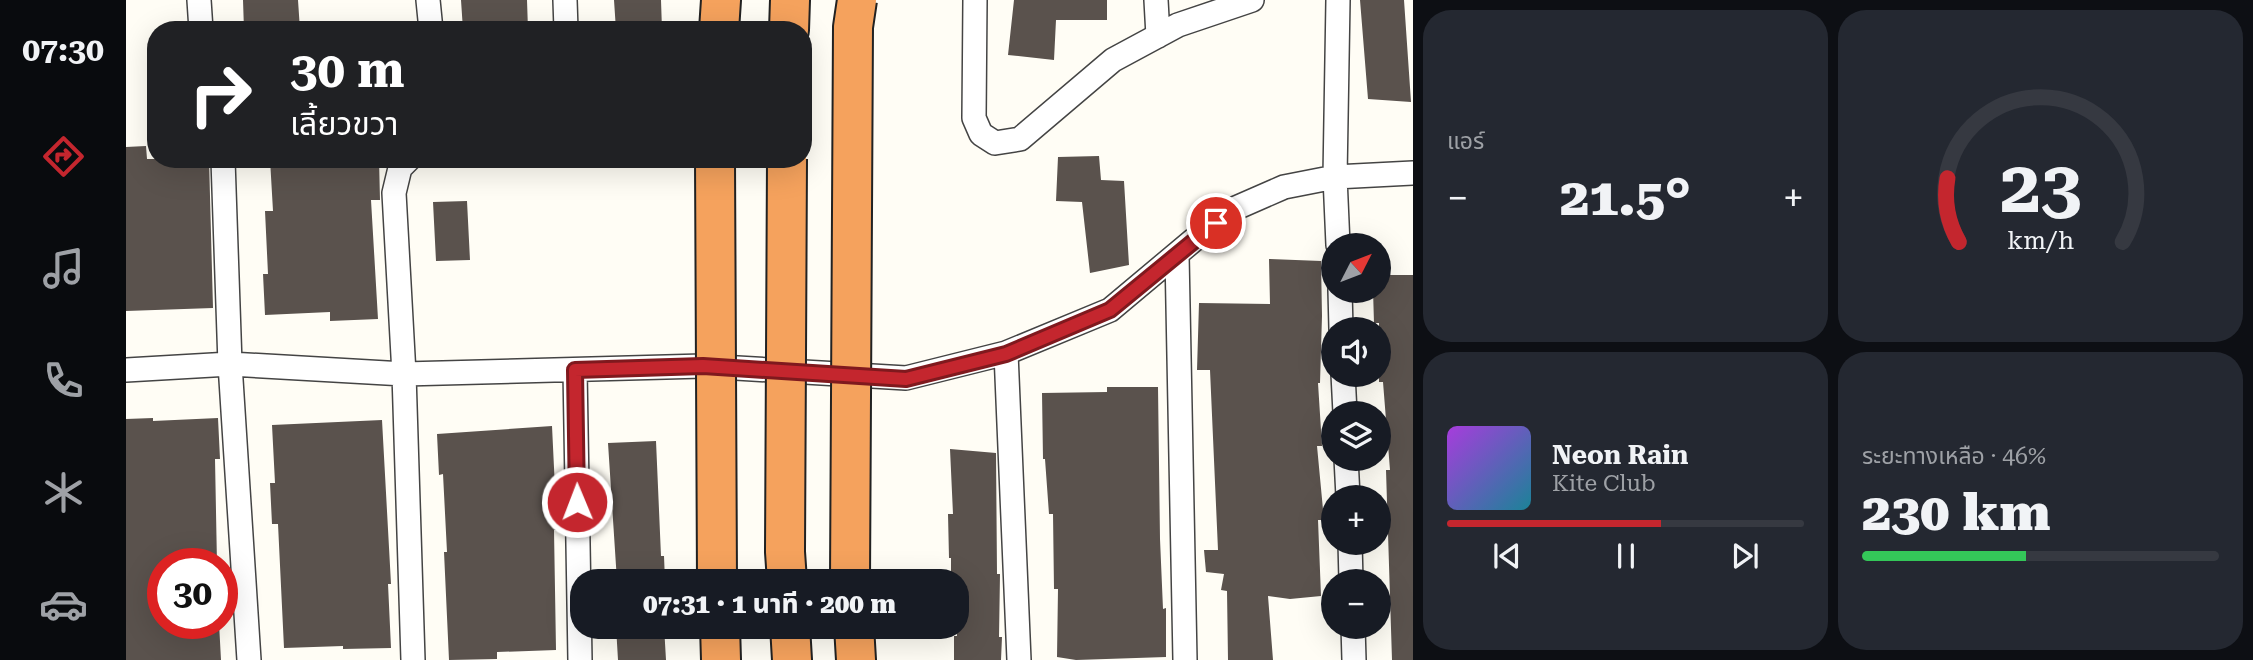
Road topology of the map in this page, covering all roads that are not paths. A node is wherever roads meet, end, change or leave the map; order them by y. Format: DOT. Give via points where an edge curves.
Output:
graph roads {
  1 [pos="199,0"];
  2 [pos="428,0"];
  3 [pos="565,0"];
  4 [pos="721,0"];
  5 [pos="790,0"];
  6 [pos="857,0"];
  7 [pos="975,0"];
  8 [pos="1156,0"];
  9 [pos="1252,0"];
  10 [pos="1338,0"];
  11 [pos="200,21"];
  12 [pos="430,21"];
  13 [pos="566,21"];
  14 [pos="720,21"];
  15 [pos="789,21"];
  16 [pos="1158,36"];
  17 [pos="223,168"];
  18 [pos="400,168"];
  19 [pos="715,168"];
  20 [pos="787,168"];
  21 [pos="1413,173"];
  22 [pos="1335,177"];
  23 [pos="1337,233"];
  24 [pos="1177,255"];
  25 [pos="1006,354"];
  26 [pos="230,364"];
  27 [pos="126,370"];
  28 [pos="575,370"];
  29 [pos="404,374"];
  30 [pos="717,569"];
  31 [pos="786,569"];
  32 [pos="850,569"];
  33 [pos="720,639"];
  34 [pos="791,639"];
  35 [pos="854,639"];
  36 [pos="1353,639"];
  37 [pos="249,660"];
  38 [pos="413,660"];
  39 [pos="580,660"];
  40 [pos="721,660"];
  41 [pos="792,660"];
  42 [pos="856,660"];
  43 [pos="1019,660"];
  44 [pos="1185,660"];
  45 [pos="1354,660"];
  1 -- 11 [label="street"];
  2 -- 12 [label="street"];
  3 -- 13 [label="street"];
  4 -- 14 [label="highway"];
  5 -- 15 [label="highway"];
  6 -- 32 [label="highway, bridge"];
  7 -- 16 [label="street" via="974,118 981,135 995,143 1020,139 1113,60"];
  8 -- 16 [label="street"];
  9 -- 16 [label="street"];
  10 -- 22 [label="street"];
  17 -- 26 [label="street"];
  18 -- 29 [label="street" via="394,193"];
  19 -- 30 [label="highway, bridge"];
  20 -- 31 [label="highway, bridge"];
  21 -- 22 [label="street"];
  22 -- 23 [label="street"];
  22 -- 24 [label="street" via="1284,187 1236,208"];
  24 -- 25 [label="street" via="1110,310"];
  24 -- 44 [label="street"];
  25 -- 28 [label="street" via="906,379 703,366"];
  25 -- 43 [label="street"];
  26 -- 27 [label="street"];
  26 -- 29 [label="street"];
  26 -- 37 [label="street"];
  28 -- 29 [label="street"];
  28 -- 39 [label="street"];
  29 -- 38 [label="street"];
  33 -- 40 [label="highway"];
  34 -- 41 [label="highway"];
  35 -- 42 [label="highway"];
  36 -- 45 [label="street"];
}
